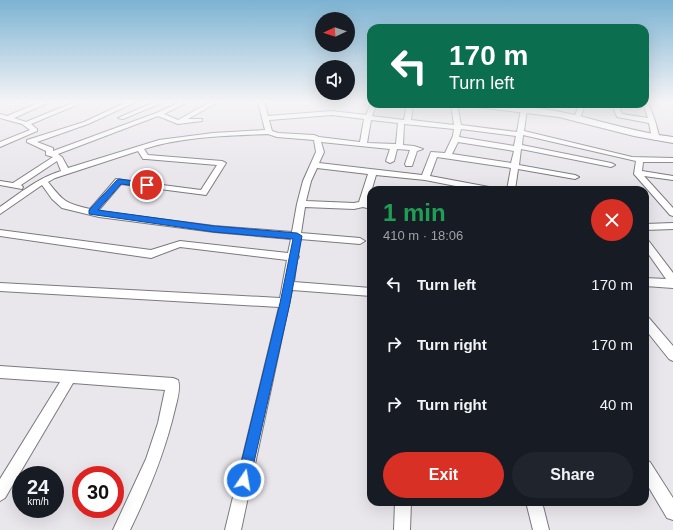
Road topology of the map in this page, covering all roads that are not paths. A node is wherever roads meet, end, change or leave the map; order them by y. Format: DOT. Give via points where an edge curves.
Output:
graph roads {
  1 [pos="29,126"];
  2 [pos="78,126"];
  3 [pos="129,126"];
  4 [pos="268,126"];
  5 [pos="366,126"];
  6 [pos="403,126"];
  7 [pos="445,126"];
  8 [pos="521,126"];
  9 [pos="605,126"];
  10 [pos="653,126"];
  11 [pos="459,127"];
  12 [pos="269,132"];
  13 [pos="520,133"];
  14 [pos="16,138"];
  15 [pos="656,138"];
  16 [pos="317,139"];
  17 [pos="456,139"];
  18 [pos="673,140"];
  19 [pos="32,141"];
  20 [pos="363,144"];
  21 [pos="0,145"];
  22 [pos="397,146"];
  23 [pos="518,147"];
  24 [pos="140,148"];
  25 [pos="56,155"];
  26 [pos="447,156"];
  27 [pos="640,159"];
  28 [pos="673,160"];
  29 [pos="390,161"];
  30 [pos="409,164"];
  31 [pos="314,165"];
  32 [pos="611,165"];
  33 [pos="514,166"];
  34 [pos="373,171"];
  35 [pos="66,172"];
  36 [pos="638,173"];
  37 [pos="575,177"];
  38 [pos="426,178"];
  39 [pos="673,178"];
  40 [pos="43,181"];
  41 [pos="0,183"];
  42 [pos="14,186"];
  43 [pos="370,186"];
  44 [pos="468,186"];
  45 [pos="512,186"];
  46 [pos="29,190"];
  47 [pos="301,204"];
  48 [pos="367,205"];
  49 [pos="0,211"];
  50 [pos="92,212"];
  51 [pos="673,213"];
  52 [pos="673,226"];
  53 [pos="649,227"];
  54 [pos="0,233"];
  55 [pos="297,236"];
  56 [pos="360,241"];
  57 [pos="649,248"];
  58 [pos="294,257"];
  59 [pos="649,282"];
  60 [pos="673,282"];
  61 [pos="289,286"];
  62 [pos="0,287"];
  63 [pos="367,292"];
  64 [pos="285,303"];
  65 [pos="649,327"];
  66 [pos="673,355"];
  67 [pos="0,372"];
  68 [pos="70,377"];
  69 [pos="649,473"];
  70 [pos="0,493"];
  71 [pos="403,506"];
  72 [pos="535,506"];
  73 [pos="673,512"];
  74 [pos="122,530"];
  75 [pos="233,530"];
  76 [pos="402,530"];
  77 [pos="541,530"];
  1 -- 14 [label="street" via="35,130"];
  2 -- 19 [label="street"];
  3 -- 25 [label="street"];
  4 -- 12 [label="street"];
  5 -- 20 [label="street"];
  6 -- 22 [label="street"];
  7 -- 11 [label="street"];
  8 -- 13 [label="street"];
  9 -- 15 [label="street"];
  10 -- 15 [label="street"];
  11 -- 13 [label="street"];
  11 -- 17 [label="street"];
  12 -- 16 [label="street"];
  12 -- 24 [label="street" via="213,135 159,142"];
  13 -- 23 [label="street"];
  13 -- 27 [label="street"];
  14 -- 19 [label="street"];
  14 -- 21 [label="street"];
  15 -- 18 [label="street"];
  16 -- 20 [label="street"];
  16 -- 31 [label="street" via="320,152"];
  17 -- 23 [label="street"];
  17 -- 26 [label="street"];
  19 -- 25 [label="street"];
  20 -- 22 [label="street"];
  22 -- 29 [label="street"];
  22 -- 30 [label="street" via="416,148"];
  23 -- 32 [label="street"];
  23 -- 33 [label="street"];
  24 -- 35 [label="street"];
  24 -- 50 [label="street" via="146,157 222,163 203,193 119,181"];
  25 -- 35 [label="street"];
  25 -- 42 [label="street"];
  26 -- 33 [label="street"];
  26 -- 38 [label="street" via="434,154"];
  27 -- 28 [label="street"];
  27 -- 36 [label="street"];
  31 -- 34 [label="street"];
  31 -- 47 [label="street"];
  33 -- 37 [label="street"];
  33 -- 45 [label="street"];
  34 -- 38 [label="street"];
  34 -- 43 [label="street"];
  35 -- 40 [label="street"];
  36 -- 39 [label="street"];
  36 -- 51 [label="street"];
  38 -- 44 [label="street"];
  40 -- 46 [label="street"];
  40 -- 50 [label="street" via="65,206"];
  41 -- 42 [label="street"];
  42 -- 46 [label="street"];
  46 -- 49 [label="street"];
  47 -- 48 [label="street"];
  47 -- 55 [label="street"];
  50 -- 55 [label="street" via="214,229"];
  52 -- 53 [label="street"];
  54 -- 58 [label="street" via="151,254 172,244 180,244"];
  55 -- 56 [label="street"];
  55 -- 58 [label="street"];
  57 -- 60 [label="street"];
  58 -- 61 [label="street"];
  59 -- 60 [label="street"];
  61 -- 63 [label="street"];
  61 -- 64 [label="street"];
  62 -- 64 [label="street"];
  64 -- 75 [label="street"];
  65 -- 66 [label="street"];
  67 -- 68 [label="street"];
  68 -- 70 [label="street"];
  68 -- 74 [label="street" via="173,384 156,454"];
  69 -- 73 [label="street"];
  71 -- 76 [label="street"];
  72 -- 77 [label="street"];
}
